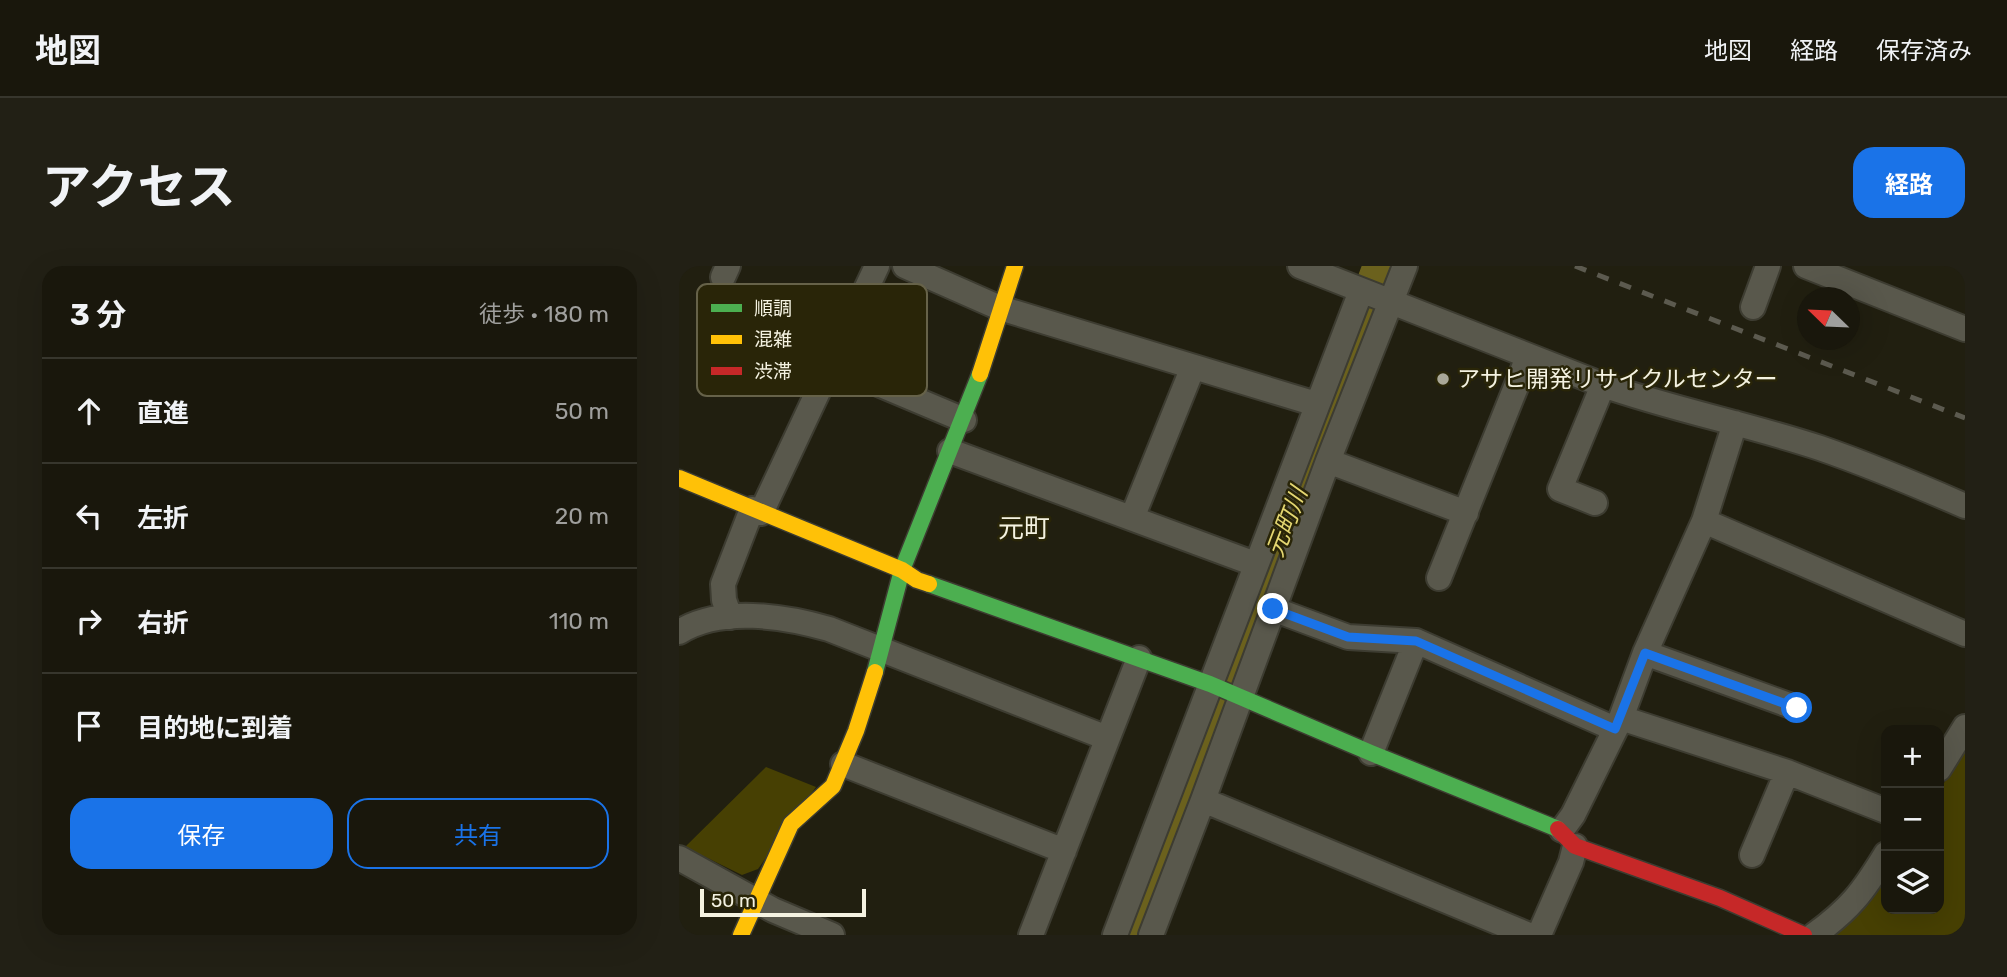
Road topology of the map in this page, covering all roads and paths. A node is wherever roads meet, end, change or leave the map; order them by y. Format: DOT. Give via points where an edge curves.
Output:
graph roads {
  1 [pos="877,266"];
  2 [pos="905,266"];
  3 [pos="1014,266"];
  4 [pos="1300,266"];
  5 [pos="1405,266"];
  6 [pos="1768,266"];
  7 [pos="1806,266"];
  8 [pos="868,284"];
  9 [pos="1361,291"];
  10 [pos="1389,302"];
  11 [pos="1753,307"];
  12 [pos="1000,308"];
  13 [pos="1965,330"];
  14 [pos="1528,357"];
  15 [pos="1193,367"];
  16 [pos="1603,385"];
  17 [pos="814,396"];
  18 [pos="908,396"];
  19 [pos="1316,404"];
  20 [pos="964,420"];
  21 [pos="1735,423"];
  22 [pos="950,451"];
  23 [pos="1328,461"];
  24 [pos="679,478"];
  25 [pos="1595,503"];
  26 [pos="1965,506"];
  27 [pos="757,511"];
  28 [pos="1466,513"];
  29 [pos="1132,518"];
  30 [pos="1703,521"];
  31 [pos="1255,564"];
  32 [pos="902,570"];
  33 [pos="1439,578"];
  34 [pos="1273,609"];
  35 [pos="730,617"];
  36 [pos="679,632"];
  37 [pos="1965,634"];
  38 [pos="1416,641"];
  39 [pos="882,651"];
  40 [pos="1645,653"];
  41 [pos="1139,658"];
  42 [pos="1210,684"];
  43 [pos="1240,697"];
  44 [pos="1797,708"];
  45 [pos="1618,723"];
  46 [pos="1965,727"];
  47 [pos="1107,738"];
  48 [pos="1371,753"];
  49 [pos="1944,761"];
  50 [pos="843,764"];
  51 [pos="1787,772"];
  52 [pos="1203,800"];
  53 [pos="1881,809"];
  54 [pos="1569,838"];
  55 [pos="1064,850"];
  56 [pos="1752,855"];
  57 [pos="679,858"];
  58 [pos="1881,862"];
  59 [pos="755,901"];
  60 [pos="1153,934"];
  61 [pos="741,935"];
  62 [pos="832,935"];
  63 [pos="1031,935"];
  64 [pos="1115,935"];
  65 [pos="1529,935"];
  66 [pos="1539,935"];
  67 [pos="1804,935"];
  68 [pos="1814,935"];
  1 -- 8 [label="street"];
  2 -- 12 [label="street"];
  3 -- 12 [label="street"];
  4 -- 9 [label="street"];
  5 -- 10 [label="street"];
  6 -- 11 [label="street"];
  7 -- 13 [label="street"];
  9 -- 10 [label="street"];
  9 -- 19 [label="street"];
  10 -- 14 [label="street"];
  10 -- 23 [label="street"];
  12 -- 15 [label="street"];
  12 -- 20 [label="street"];
  14 -- 16 [label="street"];
  14 -- 28 [label="street"];
  15 -- 19 [label="street"];
  15 -- 29 [label="street"];
  16 -- 21 [label="street"];
  16 -- 25 [label="street" via="1560,489"];
  17 -- 27 [label="street"];
  18 -- 20 [label="street"];
  19 -- 31 [label="street"];
  20 -- 22 [label="street"];
  21 -- 26 [label="street" via="1818,447"];
  21 -- 30 [label="street"];
  22 -- 29 [label="street"];
  22 -- 32 [label="street"];
  23 -- 28 [label="street"];
  23 -- 34 [label="street"];
  24 -- 27 [label="street"];
  27 -- 32 [label="street"];
  27 -- 35 [label="street" via="723,584"];
  28 -- 33 [label="street"];
  29 -- 31 [label="street"];
  30 -- 37 [label="street"];
  30 -- 40 [label="street"];
  31 -- 42 [label="street"];
  32 -- 39 [label="street"];
  32 -- 41 [label="street" via="917,580"];
  34 -- 38 [label="street" via="1348,637"];
  34 -- 43 [label="street"];
  35 -- 36 [label="street"];
  35 -- 39 [label="street" via="810,624"];
  38 -- 45 [label="street"];
  38 -- 48 [label="street"];
  39 -- 47 [label="street"];
  39 -- 50 [label="street"];
  40 -- 44 [label="street"];
  40 -- 45 [label="street"];
  41 -- 42 [label="street"];
  41 -- 47 [label="street"];
  42 -- 43 [label="street"];
  42 -- 64 [label="street"];
  43 -- 48 [label="street"];
  43 -- 52 [label="street"];
  45 -- 51 [label="street"];
  45 -- 54 [label="street" via="1573,815"];
  46 -- 49 [label="street"];
  47 -- 55 [label="street"];
  48 -- 54 [label="street"];
  50 -- 55 [label="street"];
  50 -- 59 [label="street" via="833,786 791,824"];
  51 -- 53 [label="street"];
  51 -- 56 [label="street"];
  52 -- 60 [label="street"];
  52 -- 65 [label="street"];
  54 -- 66 [label="street" via="1571,862"];
  54 -- 67 [label="street"];
  55 -- 63 [label="street"];
  57 -- 59 [label="street"];
  58 -- 68 [label="street" via="1844,913"];
  59 -- 61 [label="street"];
  59 -- 62 [label="street"];
}
